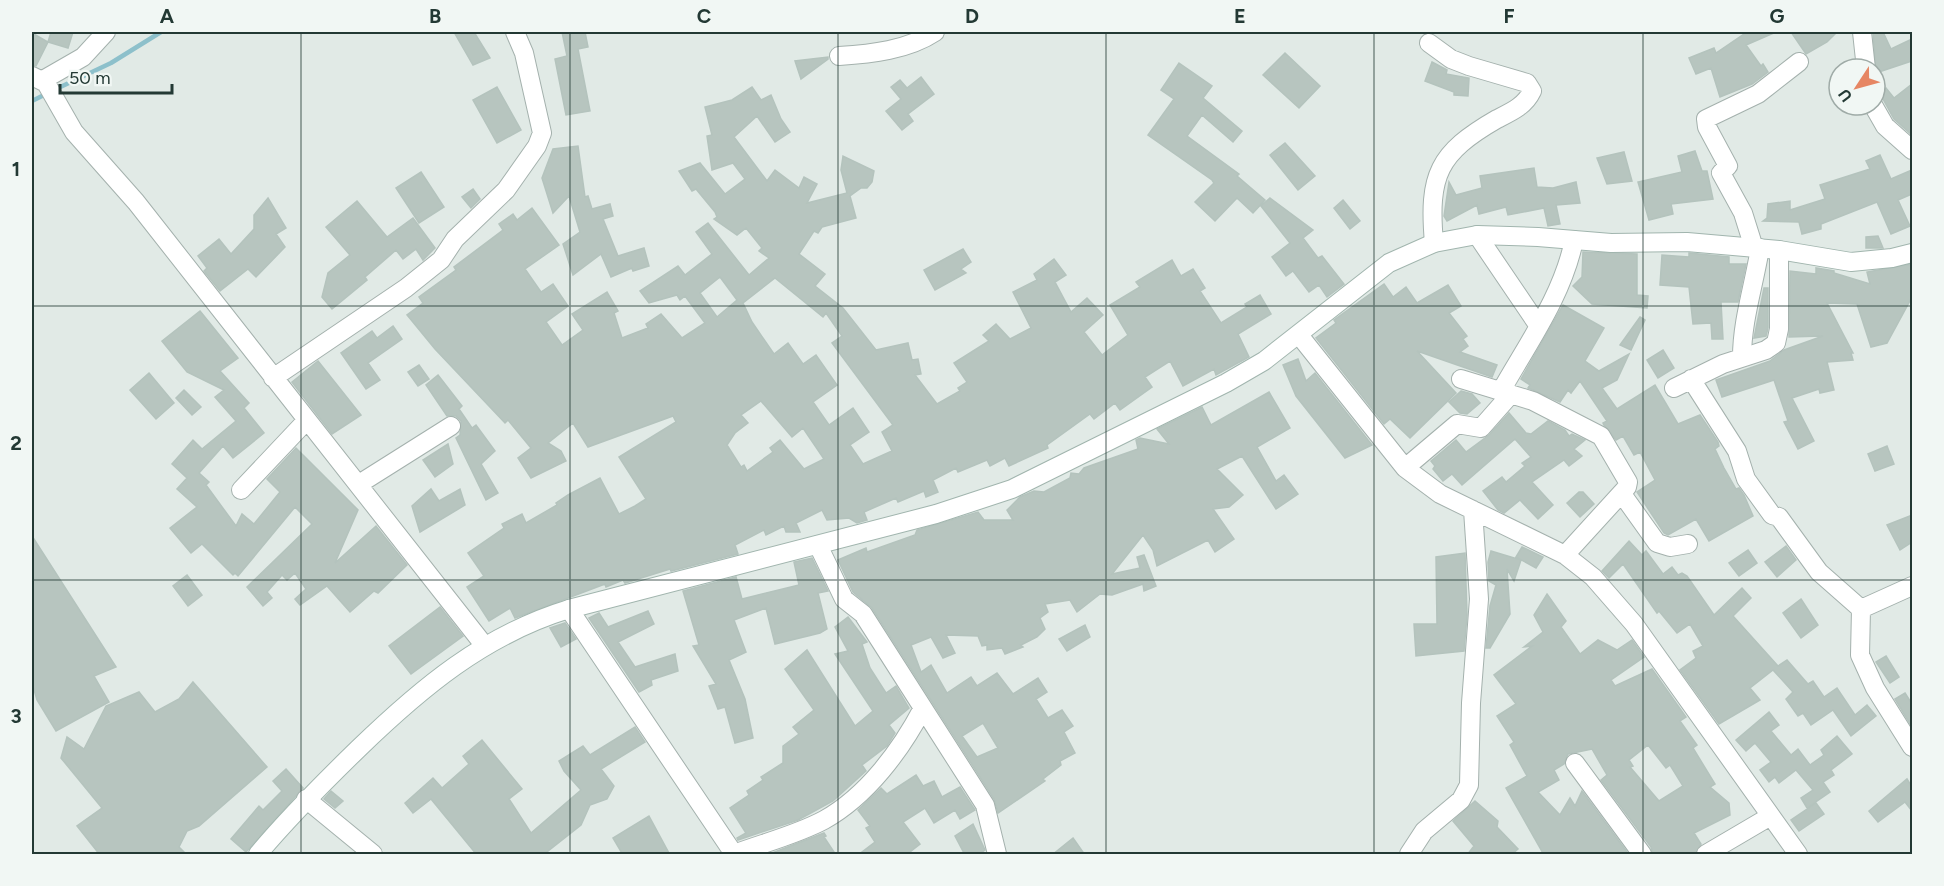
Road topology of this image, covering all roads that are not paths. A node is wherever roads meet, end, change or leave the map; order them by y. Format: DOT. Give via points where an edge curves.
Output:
graph roads {
  1 [pos="106,32"];
  2 [pos="515,32"];
  3 [pos="935,32"];
  4 [pos="1862,32"];
  5 [pos="1429,43"];
  6 [pos="839,56"];
  7 [pos="1865,57"];
  8 [pos="1799,62"];
  9 [pos="41,81"];
  10 [pos="1880,117"];
  11 [pos="1912,150"];
  12 [pos="1477,235"];
  13 [pos="1574,240"];
  14 [pos="1434,243"];
  15 [pos="1757,248"];
  16 [pos="1779,250"];
  17 [pos="1912,253"];
  18 [pos="1538,325"];
  19 [pos="1299,335"];
  20 [pos="1742,357"];
  21 [pos="273,378"];
  22 [pos="1461,379"];
  23 [pos="1691,379"];
  24 [pos="1674,388"];
  25 [pos="1506,393"];
  26 [pos="307,420"];
  27 [pos="451,426"];
  28 [pos="1405,468"];
  29 [pos="359,484"];
  30 [pos="241,490"];
  31 [pos="1622,494"];
  32 [pos="1473,510"];
  33 [pos="1688,544"];
  34 [pos="818,545"];
  35 [pos="1565,555"];
  36 [pos="1912,586"];
  37 [pos="569,609"];
  38 [pos="1861,609"];
  39 [pos="484,645"];
  40 [pos="923,708"];
  41 [pos="1912,747"];
  42 [pos="1575,763"];
  43 [pos="306,799"];
  44 [pos="1769,817"];
  45 [pos="766,849"];
  46 [pos="733,854"];
  47 [pos="258,855"];
  48 [pos="373,855"];
  49 [pos="997,855"];
  50 [pos="1409,855"];
  51 [pos="1642,855"];
  52 [pos="1706,855"];
  53 [pos="1798,855"];
  1 -- 9 [label="street" via="83,57"];
  2 -- 21 [label="street" via="524,53 542,133 537,146 506,190 455,239 441,260"];
  3 -- 6 [label="street" via="923,40 871,54"];
  4 -- 7 [label="street"];
  5 -- 14 [label="street" via="1469,66 1527,83 1532,91 1521,106 1463,140 1448,155 1431,203"];
  8 -- 15 [label="street" via="1758,94 1706,119 1728,166 1721,173"];
  9 -- 21 [label="street" via="74,132 136,202"];
  10 -- 11 [label="street"];
  12 -- 13 [label="street"];
  12 -- 14 [label="street"];
  12 -- 18 [label="street"];
  13 -- 15 [label="street"];
  13 -- 18 [label="street" via="1563,279"];
  14 -- 19 [label="street" via="1389,263"];
  15 -- 16 [label="street"];
  15 -- 20 [label="street" via="1751,304 1743,327"];
  16 -- 17 [label="street" via="1851,262"];
  16 -- 20 [label="street" via="1778,338 1766,350"];
  18 -- 25 [label="street"];
  19 -- 28 [label="street"];
  19 -- 34 [label="street" via="1226,383 1012,489"];
  20 -- 23 [label="street"];
  21 -- 26 [label="street"];
  22 -- 25 [label="street"];
  23 -- 24 [label="street"];
  23 -- 38 [label="street" via="1737,451 1742,472 1754,491 1772,515 1779,517 1819,572"];
  25 -- 28 [label="street" via="1482,428 1457,424"];
  25 -- 31 [label="street" via="1543,405 1601,436 1628,482"];
  26 -- 29 [label="street"];
  26 -- 30 [label="street"];
  27 -- 29 [label="street"];
  28 -- 32 [label="street" via="1440,494"];
  29 -- 39 [label="street"];
  31 -- 33 [label="street" via="1657,543 1670,547"];
  31 -- 35 [label="street"];
  32 -- 35 [label="street"];
  32 -- 50 [label="street" via="1479,599 1469,785 1461,800 1419,836"];
  34 -- 37 [label="street"];
  34 -- 40 [label="street" via="844,599 863,614"];
  35 -- 44 [label="street" via="1617,602"];
  36 -- 38 [label="street"];
  37 -- 39 [label="street" via="530,621"];
  37 -- 46 [label="street"];
  38 -- 41 [label="street" via="1860,655 1875,688"];
  39 -- 43 [label="street" via="418,692"];
  40 -- 45 [label="street" via="891,761 841,808"];
  40 -- 49 [label="street" via="985,805"];
  42 -- 51 [label="street"];
  43 -- 47 [label="street"];
  43 -- 48 [label="street"];
  44 -- 52 [label="street"];
  44 -- 53 [label="street"];
  45 -- 46 [label="street"];
}
